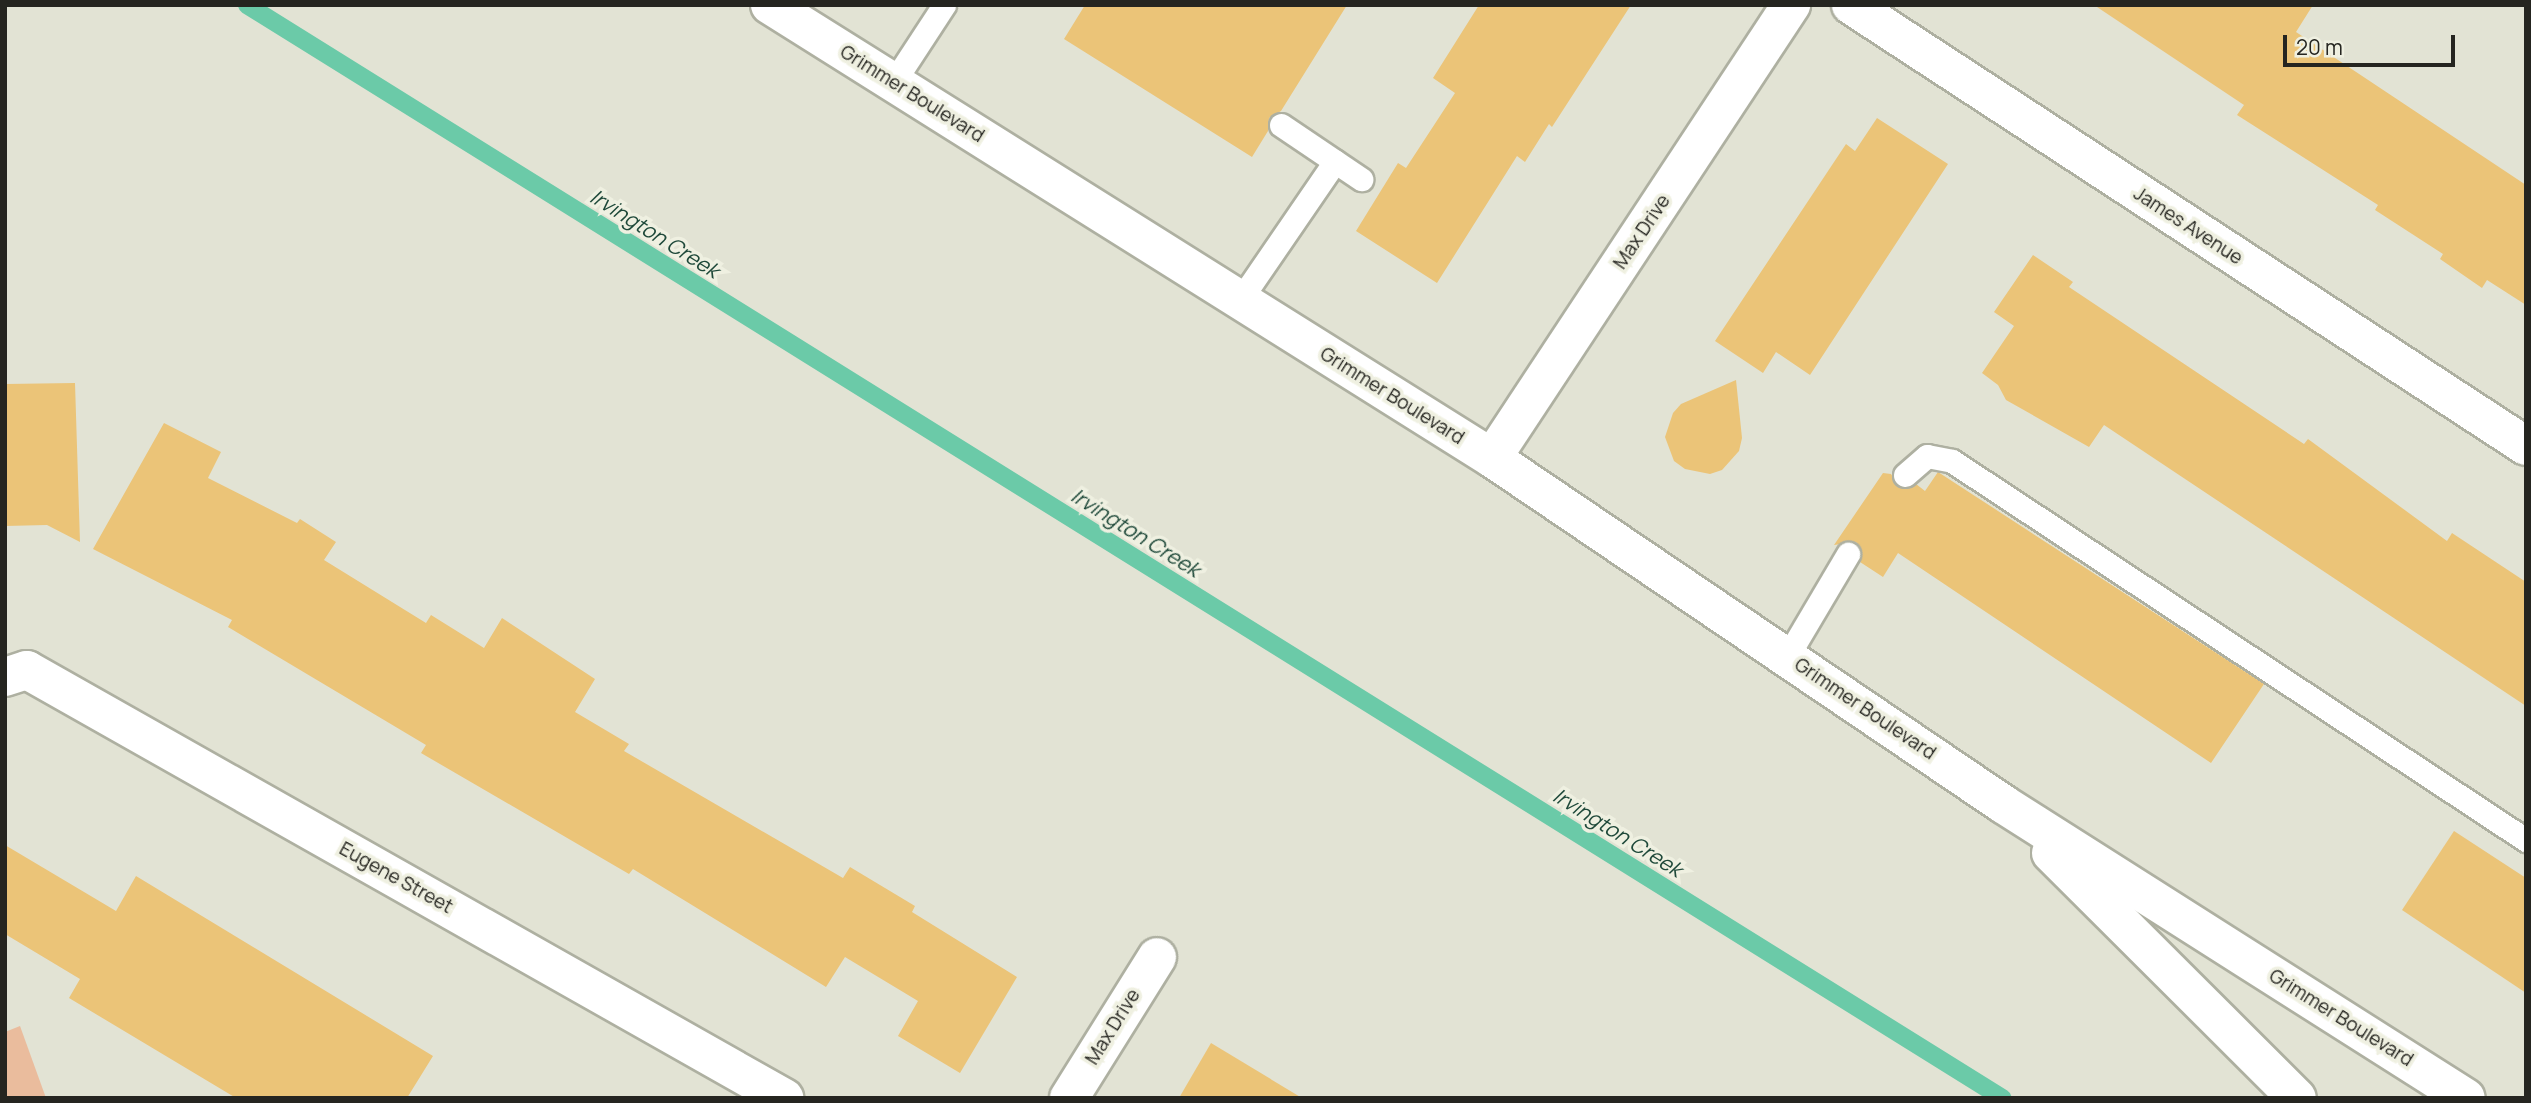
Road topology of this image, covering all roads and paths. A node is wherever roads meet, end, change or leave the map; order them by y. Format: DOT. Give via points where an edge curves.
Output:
graph roads {
  1 [pos="770,5"];
  2 [pos="944,5"];
  3 [pos="1791,5"];
  4 [pos="1851,5"];
  5 [pos="893,83"];
  6 [pos="1281,125"];
  7 [pos="1335,161"];
  8 [pos="1361,179"];
  9 [pos="1240,300"];
  10 [pos="2526,446"];
  11 [pos="1492,458"];
  12 [pos="1905,475"];
  13 [pos="1847,554"];
  14 [pos="1787,657"];
  15 [pos="5,677"];
  16 [pos="2003,804"];
  17 [pos="2526,840"];
  18 [pos="1157,957"];
  19 [pos="785,1098"];
  20 [pos="1069,1098"];
  21 [pos="2297,1098"];
  22 [pos="2466,1098"];
  1 -- 5 [label="street, Grimmer Boulevard"];
  2 -- 5 [label="lane"];
  3 -- 11 [label="street, Max Drive"];
  4 -- 10 [label="street, James Avenue"];
  5 -- 9 [label="street, Grimmer Boulevard"];
  6 -- 7 [label="lane"];
  7 -- 8 [label="lane"];
  7 -- 9 [label="lane"];
  9 -- 11 [label="street, Grimmer Boulevard"];
  11 -- 14 [label="street, Grimmer Boulevard"];
  12 -- 17 [label="lane" via="1927,456 1952,461"];
  13 -- 14 [label="lane"];
  14 -- 16 [label="street, Grimmer Boulevard"];
  15 -- 19 [label="street, Eugene Street" via="27,670"];
  16 -- 21 [label="street, Grimmer Boulevard"];
  16 -- 22 [label="street, Grimmer Boulevard"];
  18 -- 20 [label="street, Max Drive"];
}
